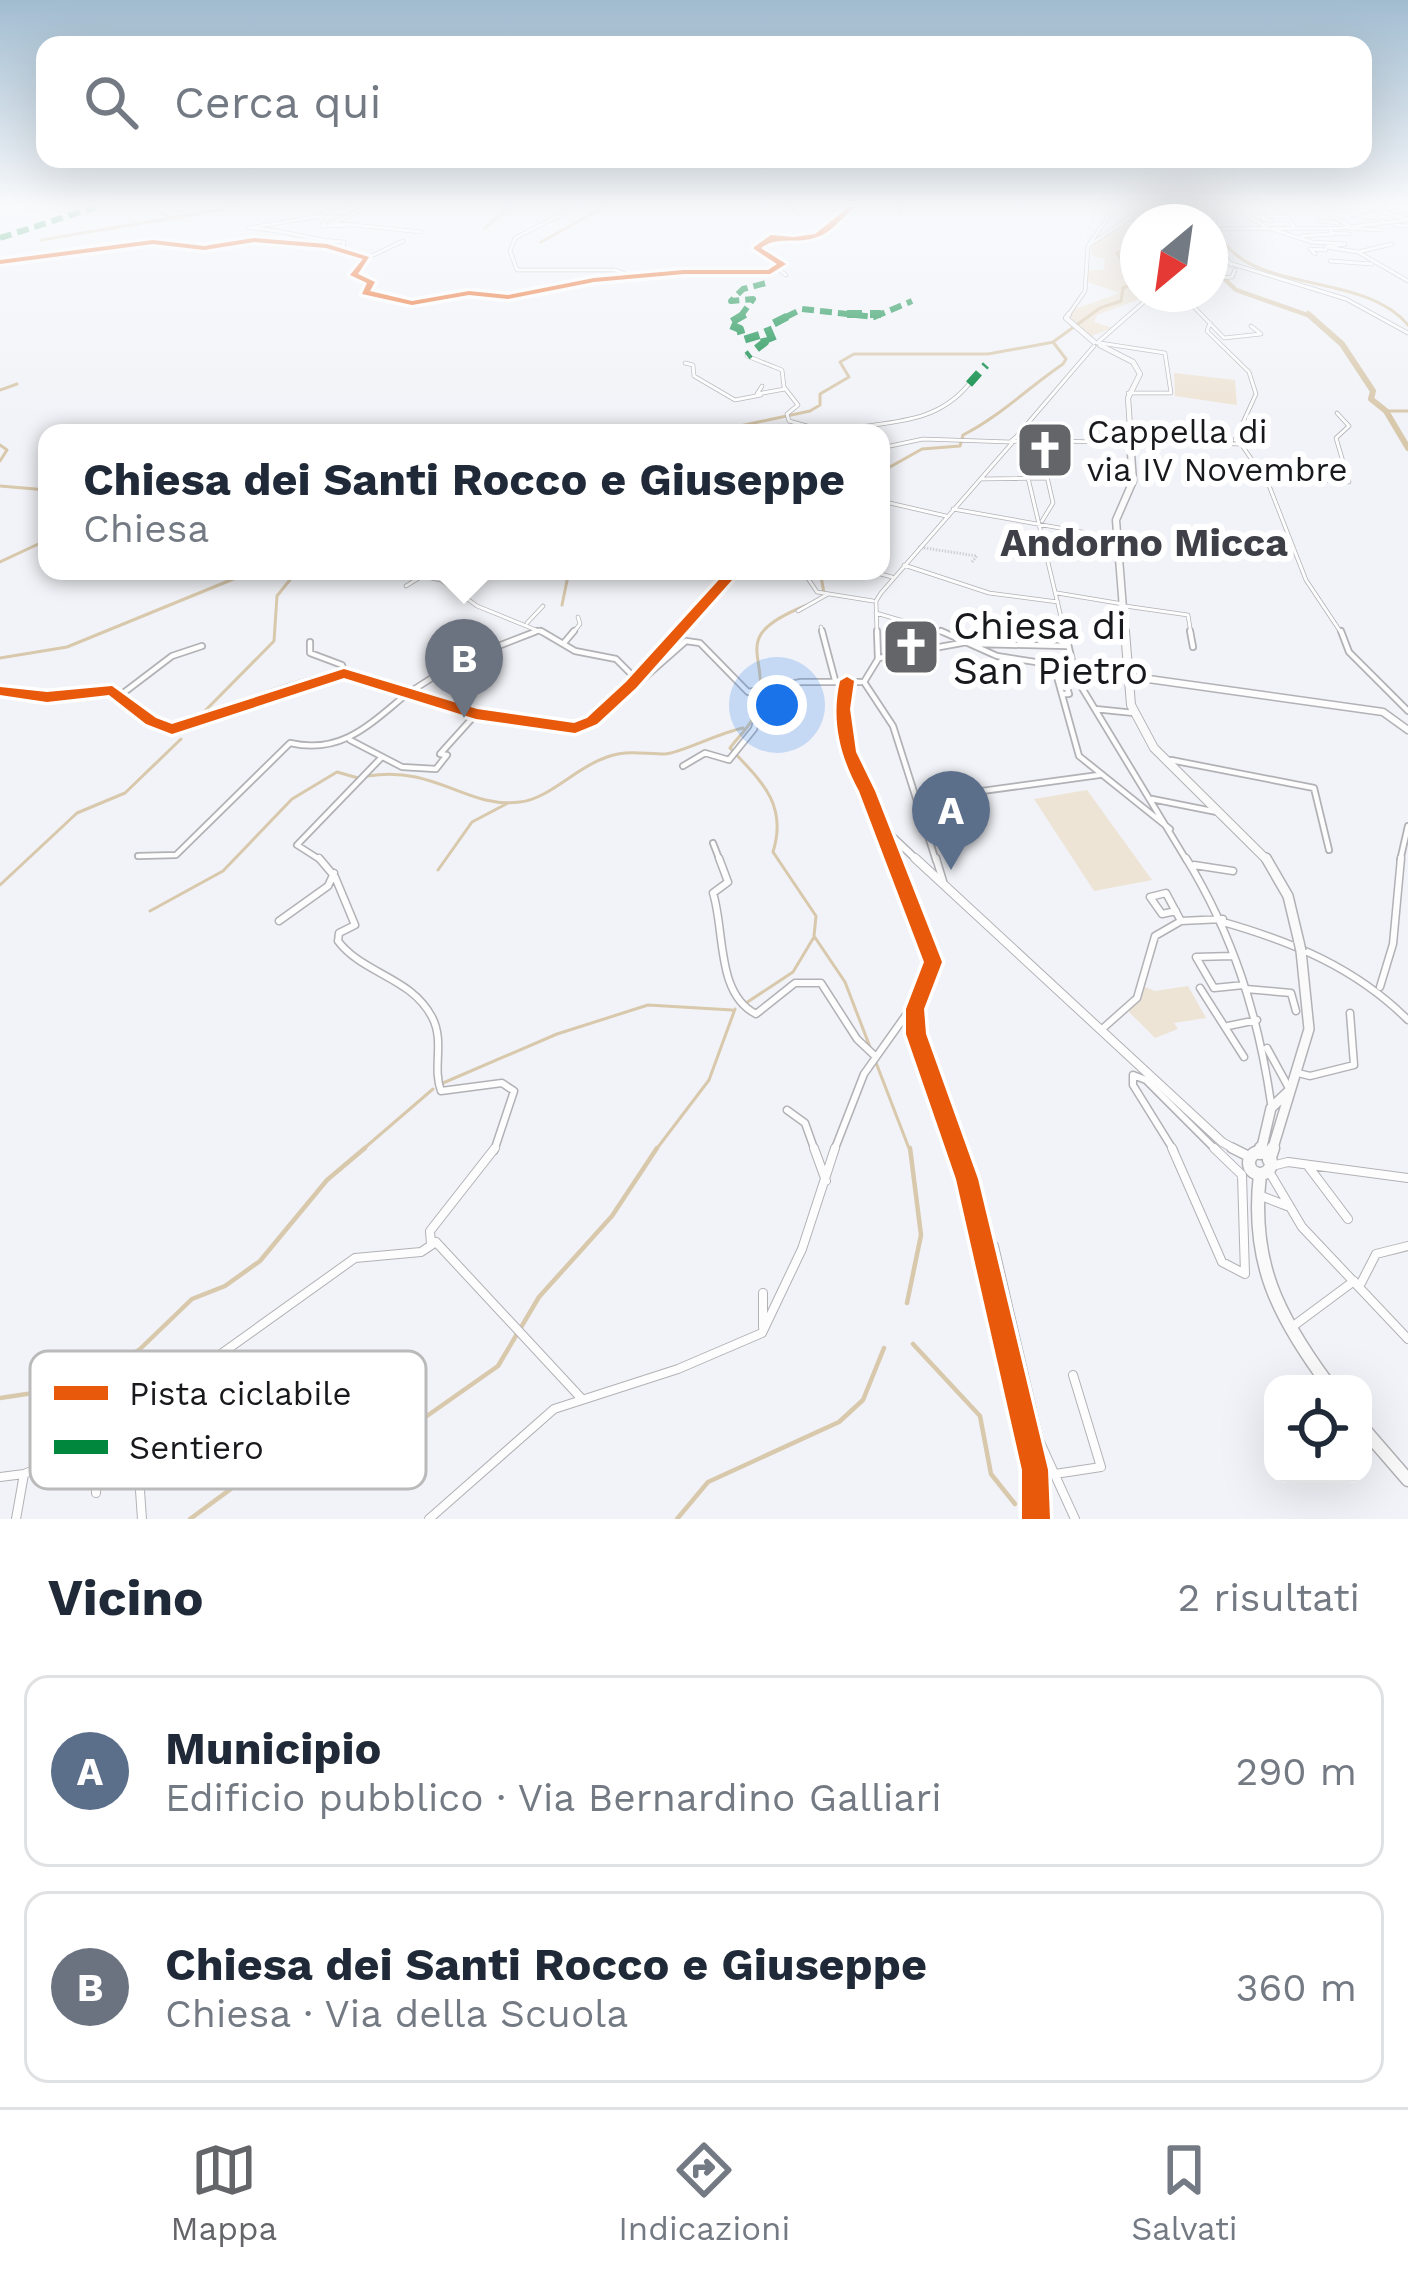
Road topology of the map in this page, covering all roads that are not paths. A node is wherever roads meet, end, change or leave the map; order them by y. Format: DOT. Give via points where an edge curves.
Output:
graph roads {
  1 [pos="361,278"];
  2 [pos="644,278"];
  3 [pos="1086,278"];
  4 [pos="1273,278"];
  5 [pos="1133,312"];
  6 [pos="1202,312"];
  7 [pos="1210,323"];
  8 [pos="1251,326"];
  9 [pos="1408,333"];
  10 [pos="1097,344"];
  11 [pos="746,356"];
  12 [pos="685,363"];
  13 [pos="969,384"];
  14 [pos="762,386"];
  15 [pos="785,389"];
  16 [pos="1128,393"];
  17 [pos="761,395"];
  18 [pos="1337,413"];
  19 [pos="803,424"];
  20 [pos="890,426"];
  21 [pos="1019,439"];
  22 [pos="1235,440"];
  23 [pos="1130,443"];
  24 [pos="1053,444"];
  25 [pos="890,446"];
  26 [pos="1261,475"];
  27 [pos="1030,477"];
  28 [pos="978,478"];
  29 [pos="1047,478"];
  30 [pos="890,503"];
  31 [pos="953,509"];
  32 [pos="947,516"];
  33 [pos="1040,523"];
  34 [pos="1118,540"];
  35 [pos="1150,544"];
  36 [pos="904,565"];
  37 [pos="892,578"];
  38 [pos="419,580"];
  39 [pos="434,580"];
  40 [pos="726,580"];
  41 [pos="808,580"];
  42 [pos="406,586"];
  43 [pos="1057,593"];
  44 [pos="825,594"];
  45 [pos="876,602"];
  46 [pos="1058,602"];
  47 [pos="1123,605"];
  48 [pos="543,606"];
  49 [pos="798,610"];
  50 [pos="876,613"];
  51 [pos="578,617"];
  52 [pos="527,623"];
  53 [pos="821,627"];
  54 [pos="539,630"];
  55 [pos="310,642"];
  56 [pos="967,642"];
  57 [pos="563,644"];
  58 [pos="976,645"];
  59 [pos="202,646"];
  60 [pos="895,646"];
  61 [pos="1067,646"];
  62 [pos="1193,647"];
  63 [pos="896,656"];
  64 [pos="878,658"];
  65 [pos="1073,668"];
  66 [pos="1054,669"];
  67 [pos="344,673"];
  68 [pos="1127,676"];
  69 [pos="835,680"];
  70 [pos="847,681"];
  71 [pos="633,682"];
  72 [pos="864,682"];
  73 [pos="0,691"];
  74 [pos="408,693"];
  75 [pos="761,693"];
  76 [pos="122,694"];
  77 [pos="1094,709"];
  78 [pos="1408,712"];
  79 [pos="1134,713"];
  80 [pos="476,714"];
  81 [pos="1408,730"];
  82 [pos="350,740"];
  83 [pos="380,759"];
  84 [pos="1165,759"];
  85 [pos="683,766"];
  86 [pos="1099,775"];
  87 [pos="931,798"];
  88 [pos="1153,800"];
  89 [pos="1222,812"];
  90 [pos="1408,826"];
  91 [pos="880,827"];
  92 [pos="1172,830"];
  93 [pos="713,843"];
  94 [pos="1329,850"];
  95 [pos="138,856"];
  96 [pos="1193,865"];
  97 [pos="1233,871"];
  98 [pos="334,873"];
  99 [pos="946,889"];
  100 [pos="1176,911"];
  101 [pos="1223,920"];
  102 [pos="279,921"];
  103 [pos="1181,921"];
  104 [pos="1234,956"];
  105 [pos="1245,987"];
  106 [pos="1200,988"];
  107 [pos="1378,988"];
  108 [pos="918,998"];
  109 [pos="1296,1011"];
  110 [pos="1350,1013"];
  111 [pos="1257,1020"];
  112 [pos="1408,1020"];
  113 [pos="1226,1026"];
  114 [pos="1101,1030"];
  115 [pos="1261,1034"];
  116 [pos="876,1057"];
  117 [pos="1244,1057"];
  118 [pos="1298,1073"];
  119 [pos="1290,1090"];
  120 [pos="1271,1108"];
  121 [pos="787,1110"];
  122 [pos="1218,1144"];
  123 [pos="1273,1144"];
  124 [pos="1288,1162"];
  125 [pos="1263,1164"];
  126 [pos="1308,1165"];
  127 [pos="1408,1178"];
  128 [pos="826,1180"];
  129 [pos="1258,1196"];
  130 [pos="1288,1206"];
  131 [pos="1348,1219"];
  132 [pos="979,1234"];
  133 [pos="431,1244"];
  134 [pos="1408,1246"];
  135 [pos="1356,1284"];
  136 [pos="763,1293"];
  137 [pos="1292,1327"];
  138 [pos="762,1333"];
  139 [pos="1408,1339"];
  140 [pos="228,1351"];
  141 [pos="1073,1375"];
  142 [pos="1322,1375"];
  143 [pos="580,1398"];
  144 [pos="1372,1438"];
  145 [pos="30,1471"];
  146 [pos="24,1474"];
  147 [pos="1055,1474"];
  148 [pos="0,1477"];
  149 [pos="1408,1480"];
  150 [pos="96,1489"];
  151 [pos="140,1489"];
  152 [pos="96,1493"];
  153 [pos="16,1519"];
  154 [pos="142,1519"];
  155 [pos="429,1519"];
  156 [pos="1036,1519"];
  157 [pos="1075,1519"];
  1 -- 2 [label="street" via="371,282 365,292 418,303"];
  3 -- 10 [label="main road" via="1068,322"];
  4 -- 9 [label="street" via="1346,299"];
  5 -- 10 [label="street"];
  6 -- 7 [label="street"];
  7 -- 8 [label="street" via="1230,339 1262,334"];
  7 -- 22 [label="street" via="1207,332 1249,372 1256,394"];
  10 -- 16 [label="main road" via="1137,365"];
  10 -- 16 [label="street" via="1165,353 1171,394"];
  10 -- 21 [label="street"];
  11 -- 15 [label="street" via="782,370"];
  12 -- 17 [label="street" via="735,400"];
  13 -- 20 [label="street" via="961,400"];
  14 -- 17 [label="street" via="755,390"];
  15 -- 17 [label="street"];
  15 -- 19 [label="street" via="798,405 788,420"];
  16 -- 23 [label="main road"];
  18 -- 26 [label="street" via="1349,426 1336,438 1349,482"];
  21 -- 24 [label="street"];
  21 -- 25 [label="street"];
  21 -- 27 [label="street"];
  21 -- 28 [label="street"];
  22 -- 23 [label="street"];
  22 -- 26 [label="street"];
  23 -- 24 [label="street"];
  23 -- 34 [label="main road" via="1133,481 1116,514"];
  24 -- 29 [label="street"];
  26 -- 78 [label="street" via="1348,652"];
  27 -- 28 [label="street"];
  27 -- 29 [label="street"];
  27 -- 33 [label="street"];
  28 -- 31 [label="street"];
  29 -- 33 [label="street" via="1053,503"];
  30 -- 32 [label="street"];
  31 -- 32 [label="street"];
  31 -- 33 [label="street"];
  32 -- 36 [label="street"];
  33 -- 34 [label="street"];
  33 -- 43 [label="street"];
  34 -- 35 [label="street"];
  34 -- 47 [label="main road"];
  36 -- 37 [label="street"];
  36 -- 46 [label="street" via="989,593"];
  37 -- 45 [label="street"];
  38 -- 42 [label="street"];
  39 -- 52 [label="street" via="476,606"];
  40 -- 71 [label="street"];
  41 -- 44 [label="street"];
  43 -- 46 [label="street"];
  43 -- 47 [label="street"];
  44 -- 45 [label="street"];
  44 -- 49 [label="street"];
  45 -- 50 [label="street"];
  46 -- 61 [label="street"];
  47 -- 62 [label="street" via="1188,614"];
  47 -- 68 [label="main road"];
  48 -- 52 [label="street"];
  50 -- 56 [label="street"];
  50 -- 64 [label="street"];
  51 -- 57 [label="street"];
  52 -- 54 [label="street"];
  53 -- 69 [label="street"];
  54 -- 57 [label="street"];
  54 -- 74 [label="street" via="441,665"];
  55 -- 67 [label="street" via="310,653"];
  56 -- 58 [label="street"];
  56 -- 63 [label="street"];
  57 -- 71 [label="street" via="616,658"];
  58 -- 61 [label="street"];
  58 -- 66 [label="street"];
  59 -- 76 [label="street" via="172,656"];
  60 -- 63 [label="street"];
  61 -- 65 [label="street"];
  63 -- 64 [label="street"];
  64 -- 72 [label="street"];
  65 -- 66 [label="street"];
  65 -- 68 [label="street"];
  65 -- 77 [label="street"];
  66 -- 86 [label="street" via="1079,756"];
  67 -- 74 [label="street"];
  67 -- 76 [label="street" via="172,729"];
  68 -- 79 [label="main road"];
  68 -- 81 [label="street" via="1383,712"];
  69 -- 70 [label="street"];
  69 -- 75 [label="street"];
  70 -- 72 [label="street"];
  70 -- 91 [label="street" via="852,766"];
  71 -- 75 [label="street" via="694,641 740,687"];
  71 -- 80 [label="street" via="575,728"];
  72 -- 99 [label="street" via="890,719"];
  73 -- 76 [label="street"];
  74 -- 80 [label="street"];
  74 -- 82 [label="street"];
  75 -- 85 [label="street" via="762,712 735,757 705,753"];
  77 -- 79 [label="street"];
  77 -- 88 [label="street"];
  79 -- 84 [label="main road"];
  80 -- 83 [label="street" via="444,746 436,769"];
  82 -- 83 [label="street"];
  82 -- 95 [label="street" via="316,749 290,742 191,844 170,858"];
  83 -- 98 [label="street" via="297,840"];
  84 -- 89 [label="main road"];
  84 -- 94 [label="street" via="1314,788"];
  86 -- 87 [label="street"];
  86 -- 92 [label="street"];
  88 -- 89 [label="street"];
  88 -- 92 [label="street"];
  89 -- 118 [label="main road" via="1278,877 1300,946 1310,1017"];
  90 -- 107 [label="street" via="1405,929"];
  91 -- 99 [label="street"];
  91 -- 108 [label="street" via="934,972"];
  92 -- 96 [label="street"];
  93 -- 116 [label="street" via="729,886 713,893 737,1002 756,1014 795,983 821,983 855,1042"];
  96 -- 97 [label="street"];
  96 -- 101 [label="street"];
  98 -- 102 [label="street"];
  98 -- 133 [label="street" via="355,925 338,937 353,962 380,968 432,1016 441,1091 502,1083 514,1091 492,1158 430,1231"];
  99 -- 114 [label="street"];
  100 -- 103 [label="street"];
  101 -- 103 [label="street"];
  101 -- 104 [label="street"];
  101 -- 107 [label="street" via="1278,936"];
  103 -- 114 [label="street" via="1155,936 1137,998"];
  104 -- 105 [label="street"];
  104 -- 105 [label="street" via="1196,957 1214,988"];
  105 -- 109 [label="street" via="1291,993"];
  105 -- 111 [label="street"];
  106 -- 113 [label="street"];
  107 -- 112 [label="street"];
  108 -- 116 [label="street"];
  108 -- 132 [label="street" via="916,1034 959,1150"];
  110 -- 118 [label="street" via="1354,1065"];
  111 -- 113 [label="street"];
  111 -- 115 [label="street"];
  113 -- 117 [label="street"];
  114 -- 122 [label="street"];
  115 -- 119 [label="street"];
  115 -- 120 [label="street"];
  116 -- 128 [label="street" via="843,1113"];
  118 -- 119 [label="main road"];
  119 -- 120 [label="main road"];
  119 -- 123 [label="main road"];
  120 -- 125 [label="main road"];
  121 -- 128 [label="street" via="805,1123"];
  122 -- 122 [label="street" via="1133,1075 1222,1262 1245,1274 1242,1175"];
  122 -- 125 [label="street"];
  123 -- 124 [label="street"];
  123 -- 125 [label="main road"];
  124 -- 125 [label="street"];
  124 -- 126 [label="street"];
  125 -- 129 [label="main road"];
  125 -- 130 [label="street"];
  126 -- 127 [label="street"];
  126 -- 131 [label="street"];
  128 -- 138 [label="street"];
  129 -- 130 [label="street"];
  129 -- 137 [label="main road" via="1256,1240"];
  130 -- 135 [label="street"];
  132 -- 147 [label="street" via="994,1246 1039,1440"];
  132 -- 156 [label="street" via="1035,1470"];
  133 -- 140 [label="street" via="421,1252 355,1258"];
  133 -- 143 [label="street" via="440,1244"];
  134 -- 135 [label="street" via="1376,1254"];
  135 -- 137 [label="street"];
  135 -- 139 [label="street"];
  136 -- 138 [label="street"];
  137 -- 142 [label="main road"];
  138 -- 143 [label="street"];
  141 -- 147 [label="street" via="1101,1467"];
  143 -- 155 [label="street" via="538,1418"];
  144 -- 149 [label="main road"];
  145 -- 146 [label="street"];
  146 -- 148 [label="street"];
  146 -- 153 [label="street"];
  147 -- 157 [label="street"];
  150 -- 152 [label="street"];
  151 -- 154 [label="street"];
}
